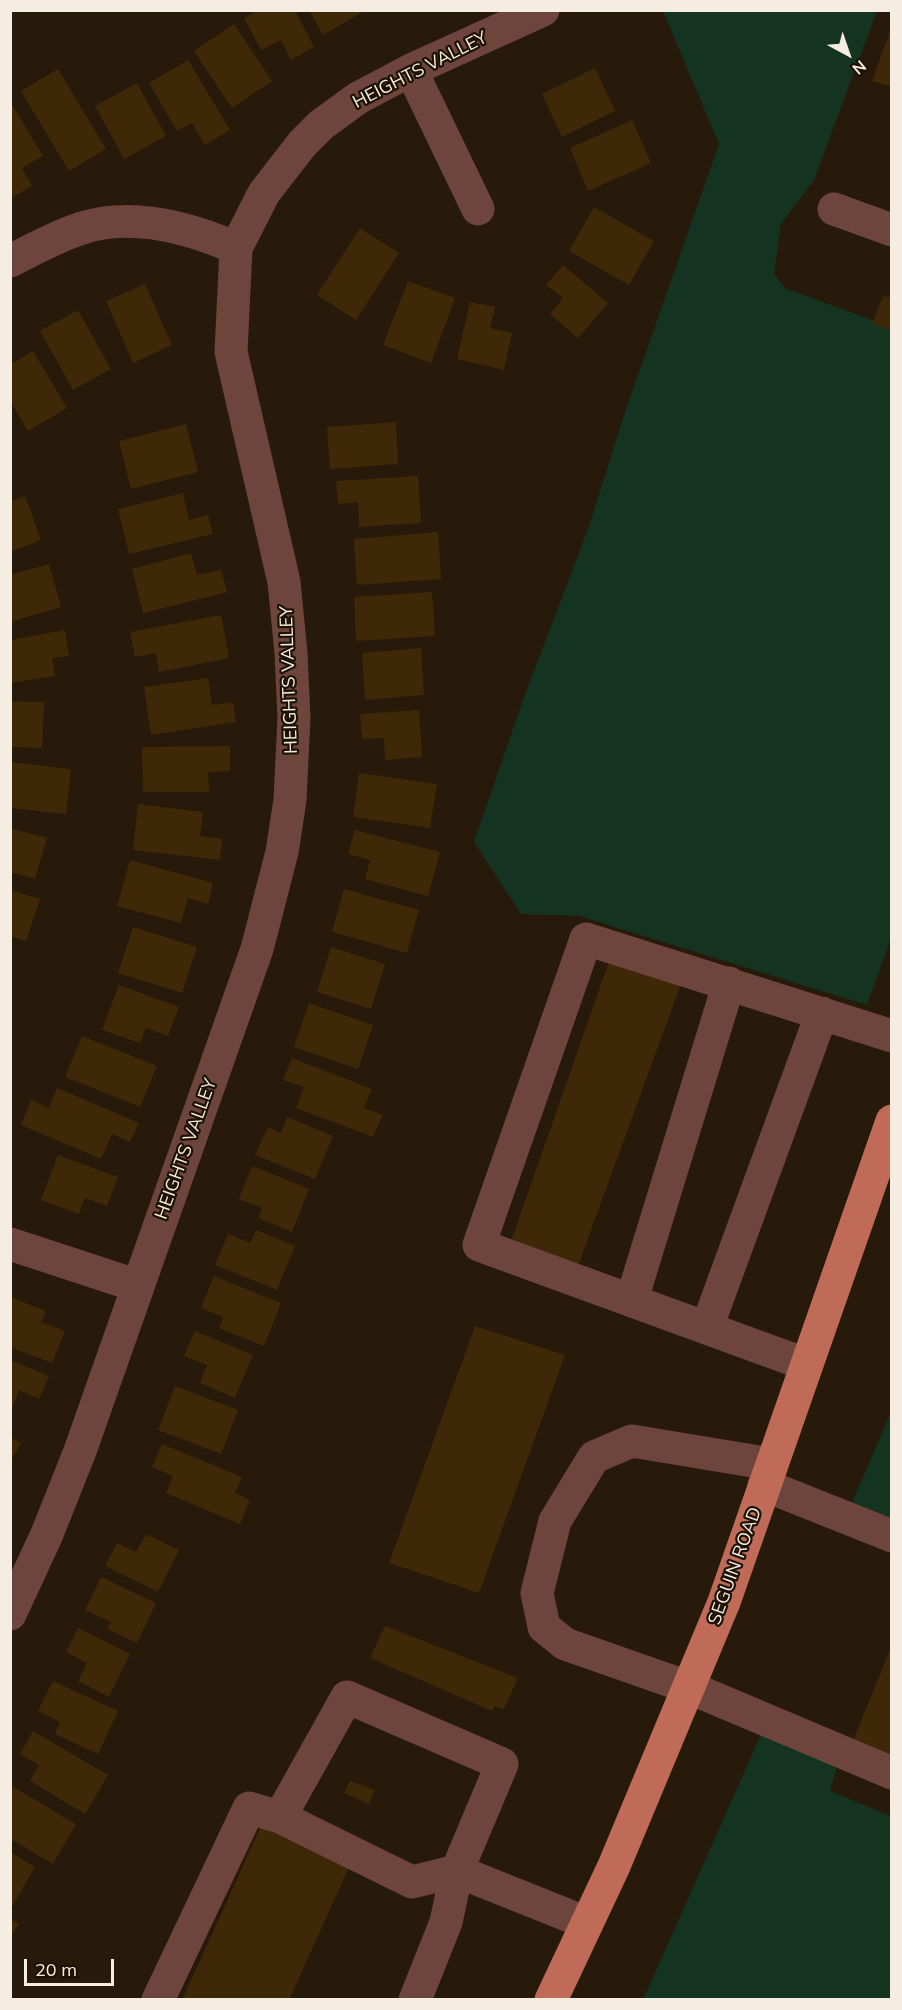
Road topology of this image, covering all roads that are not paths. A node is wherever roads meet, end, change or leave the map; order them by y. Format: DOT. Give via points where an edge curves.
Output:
graph roads {
  1 [pos="543,10"];
  2 [pos="411,70"];
  3 [pos="478,208"];
  4 [pos="834,209"];
  5 [pos="891,230"];
  6 [pos="236,248"];
  7 [pos="10,261"];
  8 [pos="729,983"];
  9 [pos="822,1013"];
  10 [pos="891,1036"];
  11 [pos="891,1121"];
  12 [pos="10,1244"];
  13 [pos="138,1286"];
  14 [pos="632,1299"];
  15 [pos="706,1327"];
  16 [pos="805,1364"];
  17 [pos="767,1475"];
  18 [pos="891,1536"];
  19 [pos="10,1614"];
  20 [pos="688,1687"];
  21 [pos="891,1773"];
  22 [pos="280,1817"];
  23 [pos="457,1871"];
  24 [pos="587,1923"];
  25 [pos="158,2000"];
  26 [pos="415,2000"];
  27 [pos="551,2000"];
  1 -- 2 [label="street, HEIGHTS VALLEY"];
  2 -- 3 [label="street"];
  2 -- 6 [label="street, HEIGHTS VALLEY" via="358,98 302,144 264,192"];
  4 -- 5 [label="street"];
  6 -- 7 [label="street" via="203,234 147,223 106,224 84,228"];
  6 -- 13 [label="street, HEIGHTS VALLEY" via="231,352 284,582 291,653 294,718 290,800 282,852 257,949"];
  8 -- 9 [label="street"];
  8 -- 14 [label="street"];
  8 -- 14 [label="street" via="586,939 479,1245"];
  9 -- 10 [label="street"];
  9 -- 15 [label="street"];
  11 -- 16 [label="main road, SEGUIN ROAD"];
  12 -- 13 [label="street"];
  13 -- 19 [label="street, HEIGHTS VALLEY" via="80,1451"];
  14 -- 15 [label="street"];
  15 -- 16 [label="street"];
  16 -- 17 [label="main road, SEGUIN ROAD"];
  17 -- 18 [label="street"];
  17 -- 20 [label="main road, SEGUIN ROAD" via="723,1602"];
  17 -- 20 [label="street" via="632,1442 594,1457 555,1521 537,1593 544,1627 565,1644"];
  20 -- 21 [label="street"];
  20 -- 24 [label="main road, SEGUIN ROAD"];
  22 -- 23 [label="street" via="412,1882"];
  22 -- 23 [label="street" via="347,1696 502,1764"];
  22 -- 25 [label="street" via="249,1808"];
  23 -- 24 [label="street"];
  23 -- 26 [label="street" via="446,1922"];
  24 -- 27 [label="main road, SEGUIN ROAD"];
}
